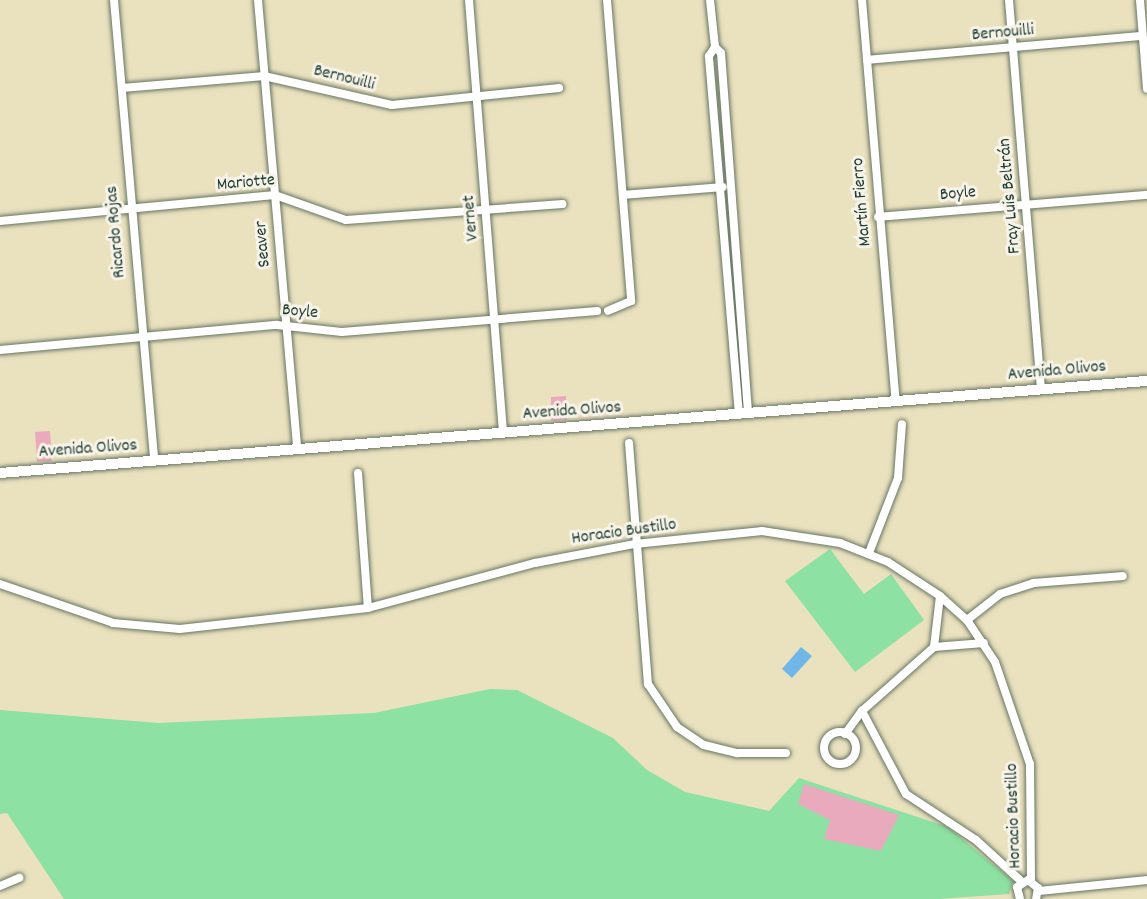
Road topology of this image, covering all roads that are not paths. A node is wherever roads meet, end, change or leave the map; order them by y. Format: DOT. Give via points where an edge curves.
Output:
graph roads {
  1 [pos="114,0"];
  2 [pos="258,0"];
  3 [pos="469,0"];
  4 [pos="607,0"];
  5 [pos="710,0"];
  6 [pos="862,0"];
  7 [pos="1009,0"];
  8 [pos="1140,0"];
  9 [pos="1142,36"];
  10 [pos="715,47"];
  11 [pos="1012,48"];
  12 [pos="867,60"];
  13 [pos="264,76"];
  14 [pos="122,88"];
  15 [pos="559,88"];
  16 [pos="1147,89"];
  17 [pos="476,96"];
  18 [pos="731,187"];
  19 [pos="720,188"];
  20 [pos="275,195"];
  21 [pos="623,195"];
  22 [pos="1147,195"];
  23 [pos="562,204"];
  24 [pos="1027,204"];
  25 [pos="487,210"];
  26 [pos="130,212"];
  27 [pos="878,217"];
  28 [pos="0,221"];
  29 [pos="728,284"];
  30 [pos="738,284"];
  31 [pos="597,311"];
  32 [pos="608,311"];
  33 [pos="495,321"];
  34 [pos="286,325"];
  35 [pos="141,339"];
  36 [pos="0,350"];
  37 [pos="1147,381"];
  38 [pos="1041,390"];
  39 [pos="896,402"];
  40 [pos="743,415"];
  41 [pos="902,424"];
  42 [pos="503,433"];
  43 [pos="628,443"];
  44 [pos="297,449"];
  45 [pos="154,461"];
  46 [pos="358,472"];
  47 [pos="0,473"];
  48 [pos="635,544"];
  49 [pos="869,553"];
  50 [pos="1123,576"];
  51 [pos="0,584"];
  52 [pos="940,596"];
  53 [pos="368,608"];
  54 [pos="967,620"];
  55 [pos="984,643"];
  56 [pos="934,647"];
  57 [pos="862,711"];
  58 [pos="845,734"];
  59 [pos="786,753"];
  60 [pos="19,878"];
  61 [pos="1147,880"];
  62 [pos="1031,881"];
  63 [pos="1022,882"];
  64 [pos="0,886"];
  65 [pos="1037,895"];
  66 [pos="1019,899"];
  1 -- 14 [label="street, Ricardo Rojas"];
  2 -- 13 [label="street, Seaver"];
  3 -- 17 [label="street, Vernet"];
  4 -- 21 [label="street"];
  5 -- 10 [label="street"];
  6 -- 12 [label="street, Martín Fierro"];
  7 -- 11 [label="street, Fray Luis Beltrán"];
  8 -- 9 [label="street"];
  9 -- 11 [label="street, Bernouilli"];
  9 -- 16 [label="street"];
  10 -- 18 [label="street" via="721,53"];
  10 -- 19 [label="street" via="709,56"];
  11 -- 12 [label="street, Bernouilli"];
  11 -- 24 [label="street, Fray Luis Beltrán"];
  12 -- 27 [label="street, Martín Fierro"];
  13 -- 14 [label="street, Bernouilli"];
  13 -- 17 [label="street, Bernouilli" via="382,104"];
  13 -- 20 [label="street, Seaver"];
  14 -- 26 [label="street, Ricardo Rojas"];
  15 -- 17 [label="street, Bernouilli"];
  17 -- 25 [label="street, Vernet"];
  18 -- 19 [label="street"];
  18 -- 30 [label="street"];
  19 -- 21 [label="street"];
  19 -- 29 [label="street"];
  20 -- 25 [label="street, Mariotte" via="346,220"];
  20 -- 26 [label="street, Mariotte"];
  20 -- 34 [label="street, Seaver"];
  21 -- 32 [label="street" via="631,302"];
  22 -- 24 [label="street, Boyle"];
  23 -- 25 [label="street, Mariotte"];
  24 -- 27 [label="street, Boyle"];
  24 -- 38 [label="street, Fray Luis Beltrán"];
  25 -- 33 [label="street, Vernet"];
  26 -- 28 [label="street, Mariotte"];
  26 -- 35 [label="street, Ricardo Rojas"];
  27 -- 39 [label="street, Martín Fierro"];
  29 -- 30 [label="street"];
  29 -- 40 [label="street"];
  30 -- 40 [label="street"];
  31 -- 33 [label="street, Boyle"];
  33 -- 34 [label="street, Boyle" via="342,332"];
  33 -- 42 [label="street, Vernet"];
  34 -- 35 [label="street, Boyle"];
  34 -- 44 [label="street, Seaver"];
  35 -- 36 [label="street, Boyle"];
  35 -- 45 [label="street, Ricardo Rojas"];
  37 -- 38 [label="street, Avenida Olivos"];
  38 -- 39 [label="street, Avenida Olivos"];
  39 -- 40 [label="street, Avenida Olivos"];
  40 -- 42 [label="street, Avenida Olivos"];
  41 -- 49 [label="street" via="898,478"];
  42 -- 44 [label="street, Avenida Olivos"];
  43 -- 48 [label="street"];
  44 -- 45 [label="street, Avenida Olivos"];
  45 -- 47 [label="street, Avenida Olivos"];
  46 -- 53 [label="street"];
  48 -- 49 [label="street, Horacio Bustillo" via="762,531 811,536"];
  48 -- 53 [label="street, Horacio Bustillo" via="535,563"];
  48 -- 59 [label="street" via="645,668 656,701 677,727 704,745 737,753"];
  49 -- 52 [label="street, Horacio Bustillo"];
  50 -- 54 [label="street" via="1034,583 999,594"];
  51 -- 53 [label="street, Horacio Bustillo" via="71,612 150,627 273,622"];
  52 -- 54 [label="street, Horacio Bustillo"];
  52 -- 56 [label="street"];
  54 -- 55 [label="street, Horacio Bustillo"];
  55 -- 56 [label="street"];
  55 -- 62 [label="street, Horacio Bustillo" via="1011,697 1030,764"];
  56 -- 57 [label="street"];
  57 -- 58 [label="street"];
  57 -- 63 [label="street" via="906,794 976,840"];
  58 -- 58 [label="street" via="833,734 825,743 825,755 834,763 846,763 855,754 854,742"];
  60 -- 64 [label="street"];
  61 -- 65 [label="street"];
  62 -- 63 [label="street"];
  62 -- 65 [label="street"];
  63 -- 66 [label="street"];
}
